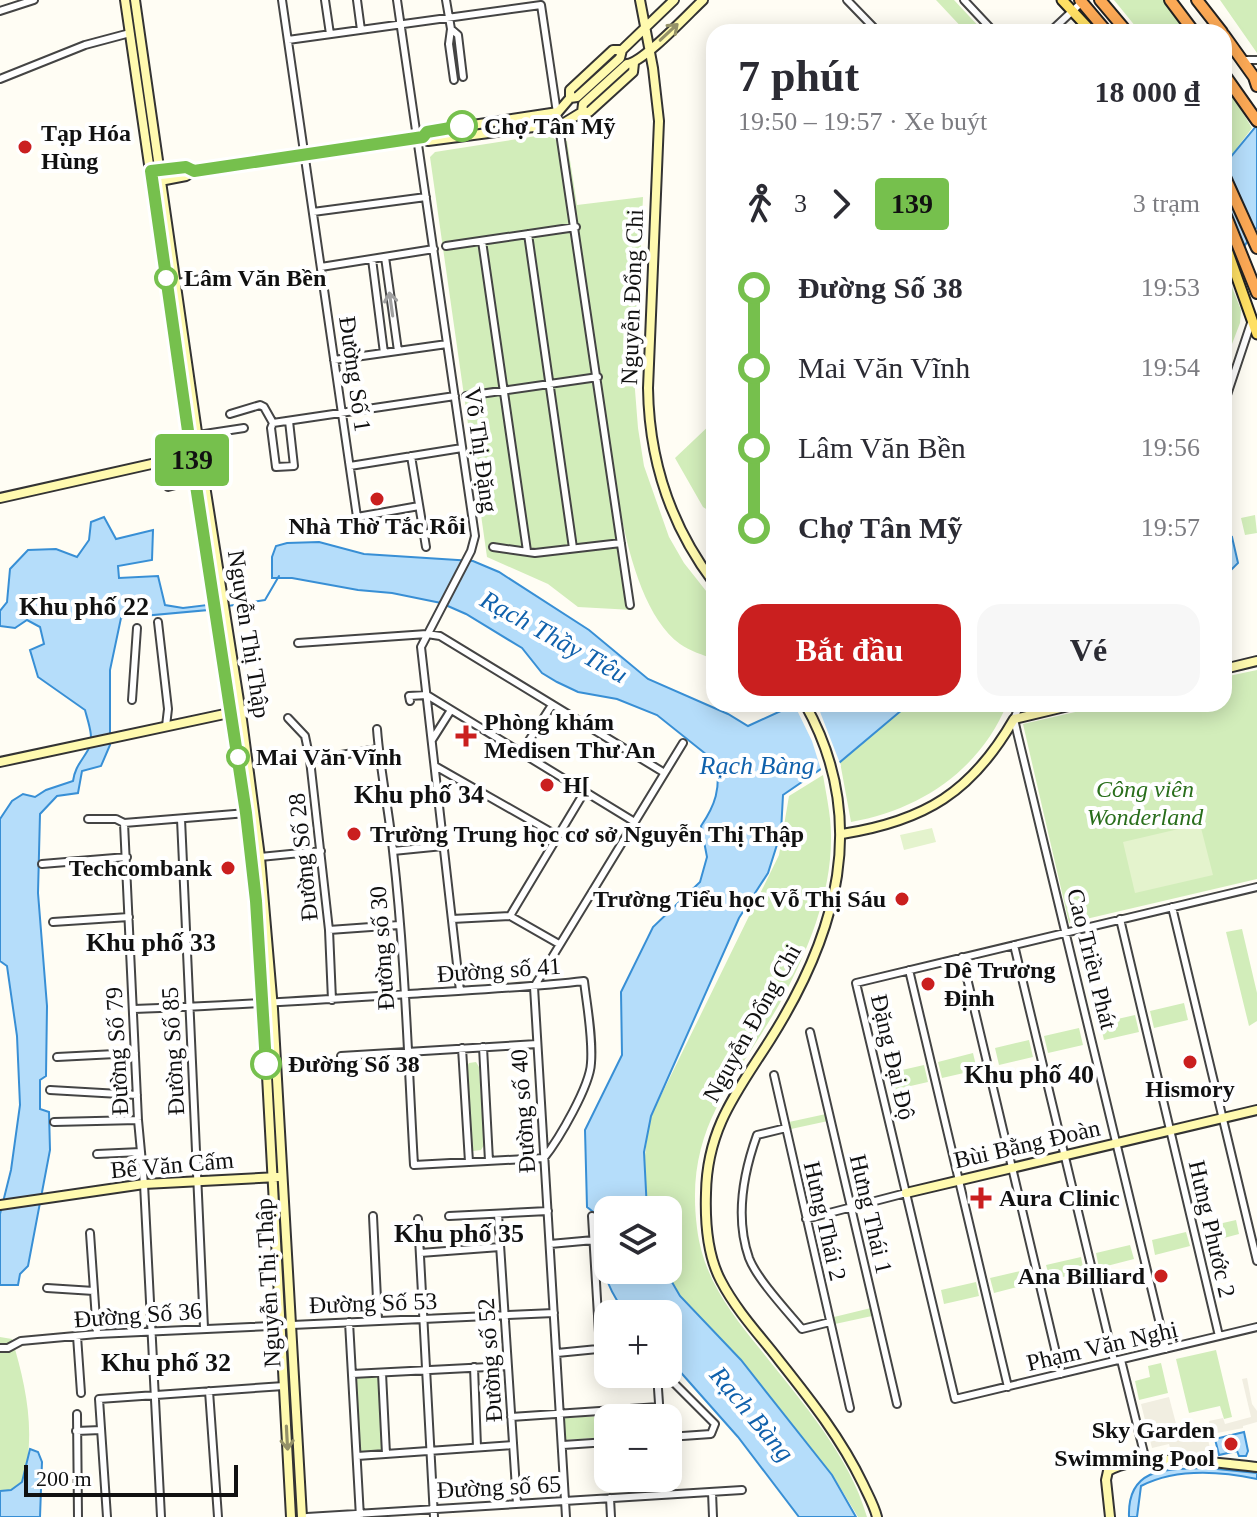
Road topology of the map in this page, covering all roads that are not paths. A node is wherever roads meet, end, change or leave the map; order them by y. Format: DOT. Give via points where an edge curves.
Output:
graph roads {
  1 [pos="34,0"];
  2 [pos="125,0"];
  3 [pos="135,0"];
  4 [pos="282,0"];
  5 [pos="325,0"];
  6 [pos="357,0"];
  7 [pos="397,0"];
  8 [pos="446,0"];
  9 [pos="640,0"];
  10 [pos="674,0"];
  11 [pos="703,0"];
  12 [pos="847,0"];
  13 [pos="964,0"];
  14 [pos="1062,0"];
  15 [pos="1100,0"];
  16 [pos="1170,0"];
  17 [pos="1197,0"];
  18 [pos="1082,1"];
  19 [pos="1073,10"];
  20 [pos="0,11"];
  21 [pos="449,18"];
  22 [pos="870,24"];
  23 [pos="986,24"];
  24 [pos="1058,24"];
  25 [pos="1085,24"];
  26 [pos="1101,24"];
  27 [pos="1120,24"];
  28 [pos="1188,24"];
  29 [pos="1215,24"];
  30 [pos="401,25"];
  31 [pos="645,27"];
  32 [pos="451,29"];
  33 [pos="361,30"];
  34 [pos="130,33"];
  35 [pos="330,34"];
  36 [pos="288,40"];
  37 [pos="1232,46"];
  38 [pos="650,50"];
  39 [pos="1242,60"];
  40 [pos="1257,60"];
  41 [pos="463,77"];
  42 [pos="0,79"];
  43 [pos="454,80"];
  44 [pos="1256,81"];
  45 [pos="1232,85"];
  46 [pos="558,112"];
  47 [pos="1257,121"];
  48 [pos="560,124"];
  49 [pos="494,127"];
  50 [pos="420,138"];
  51 [pos="304,154"];
  52 [pos="156,171"];
  53 [pos="194,171"];
  54 [pos="158,182"];
  55 [pos="1232,193"];
  56 [pos="426,197"];
  57 [pos="161,207"];
  58 [pos="313,212"];
  59 [pos="576,227"];
  60 [pos="528,234"];
  61 [pos="1232,234"];
  62 [pos="482,241"];
  63 [pos="446,246"];
  64 [pos="1257,248"];
  65 [pos="434,249"];
  66 [pos="1232,256"];
  67 [pos="385,257"];
  68 [pos="372,259"];
  69 [pos="321,267"];
  70 [pos="220,276"];
  71 [pos="177,283"];
  72 [pos="1253,295"];
  73 [pos="1253,319"];
  74 [pos="1257,334"];
  75 [pos="447,344"];
  76 [pos="398,351"];
  77 [pos="384,353"];
  78 [pos="334,360"];
  79 [pos="598,377"];
  80 [pos="1232,381"];
  81 [pos="550,384"];
  82 [pos="504,390"];
  83 [pos="455,396"];
  84 [pos="466,396"];
  85 [pos="342,412"];
  86 [pos="230,414"];
  87 [pos="289,421"];
  88 [pos="273,423"];
  89 [pos="244,428"];
  90 [pos="198,435"];
  91 [pos="462,448"];
  92 [pos="196,454"];
  93 [pos="411,456"];
  94 [pos="350,466"];
  95 [pos="195,480"];
  96 [pos="168,487"];
  97 [pos="0,498"];
  98 [pos="419,506"];
  99 [pos="621,543"];
  100 [pos="426,547"];
  101 [pos="493,547"];
  102 [pos="573,548"];
  103 [pos="527,551"];
  104 [pos="706,571"];
  105 [pos="218,597"];
  106 [pos="630,605"];
  107 [pos="158,622"];
  108 [pos="137,628"];
  109 [pos="427,634"];
  110 [pos="298,643"];
  111 [pos="1257,661"];
  112 [pos="1232,665"];
  113 [pos="427,695"];
  114 [pos="132,700"];
  115 [pos="410,701"];
  116 [pos="552,705"];
  117 [pos="451,710"];
  118 [pos="236,712"];
  119 [pos="809,712"];
  120 [pos="1017,712"];
  121 [pos="1043,712"];
  122 [pos="288,718"];
  123 [pos="1014,719"];
  124 [pos="166,726"];
  125 [pos="377,729"];
  126 [pos="432,741"];
  127 [pos="683,743"];
  128 [pos="378,749"];
  129 [pos="521,753"];
  130 [pos="310,760"];
  131 [pos="0,762"];
  132 [pos="435,766"];
  133 [pos="663,772"];
  134 [pos="585,791"];
  135 [pos="251,812"];
  136 [pos="88,819"];
  137 [pos="181,819"];
  138 [pos="633,821"];
  139 [pos="124,823"];
  140 [pos="842,834"];
  141 [pos="558,836"];
  142 [pos="443,846"];
  143 [pos="321,851"];
  144 [pos="393,851"];
  145 [pos="127,857"];
  146 [pos="260,857"];
  147 [pos="42,864"];
  148 [pos="1257,887"];
  149 [pos="1172,907"];
  150 [pos="510,916"];
  151 [pos="129,917"];
  152 [pos="452,919"];
  153 [pos="1120,919"];
  154 [pos="53,922"];
  155 [pos="399,925"];
  156 [pos="329,930"];
  157 [pos="1067,932"];
  158 [pos="559,944"];
  159 [pos="1014,945"];
  160 [pos="962,957"];
  161 [pos="909,970"];
  162 [pos="534,987"];
  163 [pos="460,991"];
  164 [pos="403,994"];
  165 [pos="332,1000"];
  166 [pos="268,1002"];
  167 [pos="189,1007"];
  168 [pos="134,1009"];
  169 [pos="810,1032"];
  170 [pos="537,1044"];
  171 [pos="483,1047"];
  172 [pos="462,1048"];
  173 [pos="407,1052"];
  174 [pos="135,1053"];
  175 [pos="341,1056"];
  176 [pos="57,1057"];
  177 [pos="774,1075"];
  178 [pos="50,1090"];
  179 [pos="137,1095"];
  180 [pos="1257,1110"];
  181 [pos="1223,1118"];
  182 [pos="138,1120"];
  183 [pos="54,1122"];
  184 [pos="786,1128"];
  185 [pos="1170,1131"];
  186 [pos="1117,1143"];
  187 [pos="141,1152"];
  188 [pos="97,1154"];
  189 [pos="1064,1155"];
  190 [pos="544,1158"];
  191 [pos="489,1161"];
  192 [pos="469,1162"];
  193 [pos="1012,1168"];
  194 [pos="277,1177"];
  195 [pos="959,1181"];
  196 [pos="197,1182"];
  197 [pos="144,1184"];
  198 [pos="906,1193"];
  199 [pos="0,1205"];
  200 [pos="852,1206"];
  201 [pos="548,1211"];
  202 [pos="498,1214"];
  203 [pos="373,1216"];
  204 [pos="449,1216"];
  205 [pos="592,1216"];
  206 [pos="418,1219"];
  207 [pos="806,1219"];
  208 [pos="90,1233"];
  209 [pos="594,1240"];
  210 [pos="550,1244"];
  211 [pos="500,1247"];
  212 [pos="420,1253"];
  213 [pos="1257,1261"];
  214 [pos="47,1288"];
  215 [pos="94,1291"];
  216 [pos="554,1313"];
  217 [pos="505,1315"];
  218 [pos="424,1319"];
  219 [pos="378,1320"];
  220 [pos="349,1322"];
  221 [pos="830,1322"];
  222 [pos="285,1324"];
  223 [pos="1257,1327"];
  224 [pos="204,1328"];
  225 [pos="151,1332"];
  226 [pos="97,1334"];
  227 [pos="77,1336"];
  228 [pos="1219,1336"];
  229 [pos="0,1348"];
  230 [pos="594,1349"];
  231 [pos="1166,1349"];
  232 [pos="557,1353"];
  233 [pos="1118,1360"];
  234 [pos="508,1366"];
  235 [pos="474,1367"];
  236 [pos="427,1370"];
  237 [pos="382,1373"];
  238 [pos="352,1374"];
  239 [pos="1061,1374"];
  240 [pos="284,1386"];
  241 [pos="1008,1387"];
  242 [pos="679,1388"];
  243 [pos="209,1391"];
  244 [pos="81,1393"];
  245 [pos="155,1395"];
  246 [pos="955,1399"];
  247 [pos="897,1404"];
  248 [pos="850,1408"];
  249 [pos="594,1411"];
  250 [pos="561,1413"];
  251 [pos="77,1414"];
  252 [pos="511,1417"];
  253 [pos="101,1430"];
  254 [pos="76,1431"];
  255 [pos="682,1436"];
  256 [pos="594,1443"];
  257 [pos="513,1445"];
  258 [pos="563,1445"];
  259 [pos="477,1447"];
  260 [pos="431,1451"];
  261 [pos="386,1454"];
  262 [pos="357,1456"];
  263 [pos="1146,1461"];
  264 [pos="1257,1467"];
  265 [pos="742,1490"];
  266 [pos="712,1492"];
  267 [pos="610,1498"];
  268 [pos="566,1501"];
  269 [pos="517,1504"];
  270 [pos="434,1513"];
  271 [pos="360,1515"];
  272 [pos="78,1517"];
  273 [pos="107,1517"];
  274 [pos="161,1517"];
  275 [pos="218,1517"];
  276 [pos="291,1517"];
  277 [pos="304,1517"];
  278 [pos="566,1517"];
  279 [pos="611,1517"];
  280 [pos="713,1517"];
  281 [pos="877,1517"];
  282 [pos="1110,1517"];
  1 -- 20 [label="street"];
  2 -- 34 [label="main road, Nguyễn Thị Thập"];
  3 -- 52 [label="main road, Nguyễn Thị Thập"];
  4 -- 36 [label="street, Đường Số 1"];
  5 -- 35 [label="street"];
  6 -- 33 [label="street"];
  7 -- 30 [label="street, Võ Thị Đặng"];
  8 -- 21 [label="street"];
  9 -- 31 [label="main road, Nguyễn Đổng Chi"];
  10 -- 31 [label="main road"];
  38 -- 11 [label="main road, one-way"];
  12 -- 22 [label="street"];
  13 -- 23 [label="street"];
  14 -- 19 [label="main road"];
  15 -- 27 [label="highway"];
  16 -- 28 [label="highway"];
  17 -- 29 [label="highway"];
  18 -- 19 [label="street"];
  18 -- 26 [label="highway"];
  19 -- 24 [label="street"];
  19 -- 25 [label="main road"];
  21 -- 30 [label="street"];
  21 -- 32 [label="street"];
  21 -- 46 [label="street" via="541,5"];
  30 -- 33 [label="street"];
  30 -- 50 [label="street, Võ Thị Đặng"];
  31 -- 38 [label="main road, Nguyễn Đổng Chi"];
  31 -- 46 [label="main road" via="570,90"];
  32 -- 41 [label="street" via="458,35"];
  32 -- 43 [label="street"];
  33 -- 35 [label="street"];
  34 -- 42 [label="street"];
  34 -- 52 [label="main road, Nguyễn Thị Thập"];
  35 -- 36 [label="street"];
  36 -- 51 [label="street, Đường Số 1"];
  37 -- 39 [label="highway"];
  38 -- 48 [label="main road" via="627,64 574,119"];
  38 -- 104 [label="main road, Nguyễn Đổng Chi" via="659,121 650,429 660,480 678,528"];
  39 -- 40 [label="street"];
  39 -- 44 [label="highway"];
  45 -- 47 [label="highway"];
  46 -- 48 [label="street"];
  46 -- 49 [label="main road"];
  48 -- 49 [label="main road"];
  48 -- 59 [label="street"];
  49 -- 50 [label="main road" via="427,132"];
  50 -- 51 [label="main road"];
  50 -- 56 [label="street, Võ Thị Đặng"];
  51 -- 53 [label="main road"];
  51 -- 58 [label="street, Đường Số 1"];
  52 -- 53 [label="main road"];
  52 -- 54 [label="main road, Nguyễn Thị Thập"];
  53 -- 54 [label="main road"];
  54 -- 57 [label="main road, Nguyễn Thị Thập"];
  55 -- 64 [label="highway"];
  56 -- 58 [label="street"];
  56 -- 65 [label="street, Võ Thị Đặng"];
  57 -- 71 [label="main road, Nguyễn Thị Thập"];
  57 -- 92 [label="main road, Nguyễn Thị Thập"];
  58 -- 69 [label="street, Đường Số 1"];
  59 -- 60 [label="street"];
  59 -- 79 [label="street"];
  60 -- 62 [label="street"];
  60 -- 81 [label="street"];
  61 -- 72 [label="highway"];
  62 -- 63 [label="street"];
  62 -- 82 [label="street"];
  65 -- 67 [label="street"];
  65 -- 75 [label="street, Võ Thị Đặng"];
  66 -- 72 [label="main road"];
  67 -- 68 [label="street"];
  76 -- 67 [label="street, one-way"];
  68 -- 69 [label="street"];
  68 -- 77 [label="street"];
  69 -- 78 [label="street, Đường Số 1"];
  70 -- 71 [label="street"];
  71 -- 90 [label="main road, Nguyễn Thị Thập"];
  72 -- 73 [label="main road"];
  73 -- 74 [label="main road"];
  73 -- 80 [label="street"];
  75 -- 76 [label="street"];
  75 -- 83 [label="street, Võ Thị Đặng"];
  76 -- 77 [label="street"];
  77 -- 78 [label="street"];
  78 -- 85 [label="street, Đường Số 1"];
  79 -- 81 [label="street"];
  79 -- 99 [label="street"];
  81 -- 82 [label="street"];
  81 -- 102 [label="street"];
  82 -- 84 [label="street"];
  82 -- 103 [label="street"];
  83 -- 85 [label="street"];
  83 -- 91 [label="street, Võ Thị Đặng"];
  85 -- 87 [label="street"];
  85 -- 94 [label="street, Đường Số 1"];
  86 -- 88 [label="street" via="260,405"];
  87 -- 88 [label="street"];
  87 -- 88 [label="street" via="294,466 276,467"];
  89 -- 90 [label="street"];
  90 -- 92 [label="main road, Nguyễn Thị Thập"];
  91 -- 93 [label="street"];
  91 -- 109 [label="street, Võ Thị Đặng" via="475,536"];
  92 -- 95 [label="main road, Nguyễn Thị Thập"];
  92 -- 97 [label="main road"];
  92 -- 105 [label="main road, Nguyễn Thị Thập"];
  93 -- 94 [label="street"];
  93 -- 98 [label="street"];
  94 -- 98 [label="street, Đường Số 1" via="357,517"];
  95 -- 96 [label="street"];
  95 -- 105 [label="main road, Nguyễn Thị Thập"];
  98 -- 100 [label="street"];
  99 -- 102 [label="street"];
  99 -- 106 [label="street"];
  101 -- 103 [label="street"];
  102 -- 103 [label="street"];
  105 -- 118 [label="main road, Nguyễn Thị Thập"];
  107 -- 124 [label="street"];
  108 -- 114 [label="street"];
  109 -- 110 [label="street"];
  109 -- 113 [label="street, Võ Thị Đặng" via="421,647"];
  109 -- 116 [label="street" via="440,636"];
  111 -- 112 [label="main road"];
  113 -- 115 [label="street" via="409,696"];
  113 -- 117 [label="street"];
  113 -- 126 [label="street, Võ Thị Đặng"];
  116 -- 129 [label="street"];
  116 -- 133 [label="street"];
  117 -- 126 [label="street"];
  117 -- 129 [label="street"];
  118 -- 124 [label="main road"];
  118 -- 135 [label="main road, Nguyễn Thị Thập"];
  119 -- 140 [label="main road, Nguyễn Đổng Chi" via="826,749"];
  120 -- 123 [label="street"];
  121 -- 123 [label="main road"];
  122 -- 130 [label="street, Đường Số 28" via="305,736"];
  123 -- 140 [label="main road" via="979,771 949,797 911,817"];
  123 -- 157 [label="street, Cao Triều Phát"];
  124 -- 131 [label="main road"];
  125 -- 128 [label="street, Đường số 30"];
  126 -- 132 [label="street, Võ Thị Đặng"];
  127 -- 133 [label="street"];
  128 -- 130 [label="street"];
  128 -- 144 [label="street, Đường số 30"];
  129 -- 134 [label="street"];
  130 -- 143 [label="street, Đường Số 28"];
  132 -- 141 [label="street"];
  132 -- 142 [label="street, Võ Thị Đặng"];
  133 -- 138 [label="street"];
  134 -- 138 [label="street"];
  134 -- 141 [label="street"];
  135 -- 137 [label="street"];
  135 -- 146 [label="main road, Nguyễn Thị Thập"];
  135 -- 166 [label="main road, Nguyễn Thị Thập"];
  136 -- 139 [label="street"];
  137 -- 139 [label="street"];
  137 -- 167 [label="street, Đường Số 85"];
  138 -- 158 [label="street"];
  139 -- 145 [label="street, Đường Số 79"];
  140 -- 281 [label="main road, Nguyễn Đổng Chi" via="834,899 810,964 716,1129 707,1168 706,1217 720,1280 823,1415 854,1464"];
  141 -- 150 [label="street"];
  142 -- 144 [label="street"];
  142 -- 152 [label="street, Võ Thị Đặng"];
  143 -- 146 [label="street"];
  143 -- 156 [label="street, Đường Số 28"];
  144 -- 155 [label="street, Đường số 30"];
  145 -- 147 [label="street"];
  145 -- 151 [label="street, Đường Số 79"];
  146 -- 166 [label="main road, Nguyễn Thị Thập"];
  148 -- 149 [label="street, Đặng Đại Độ"];
  149 -- 153 [label="street, Đặng Đại Độ"];
  149 -- 181 [label="street"];
  150 -- 152 [label="street"];
  150 -- 158 [label="street"];
  151 -- 154 [label="street"];
  151 -- 168 [label="street, Đường Số 79"];
  152 -- 163 [label="street, Võ Thị Đặng"];
  153 -- 157 [label="street, Đặng Đại Độ"];
  153 -- 185 [label="street, Hưng Phước 2"];
  155 -- 156 [label="street"];
  155 -- 164 [label="street, Đường số 30"];
  156 -- 165 [label="street, Đường Số 28"];
  157 -- 159 [label="street, Đặng Đại Độ"];
  157 -- 186 [label="street, Cao Triều Phát"];
  158 -- 162 [label="street"];
  159 -- 160 [label="street, Đặng Đại Độ"];
  159 -- 189 [label="street"];
  160 -- 161 [label="street, Đặng Đại Độ"];
  160 -- 193 [label="street"];
  161 -- 195 [label="street"];
  161 -- 198 [label="street, Đặng Đại Độ" via="856,983"];
  162 -- 163 [label="street, Đường số 41"];
  162 -- 170 [label="street, Đường số 40"];
  162 -- 190 [label="street, Đường số 41" via="584,981 592,1063"];
  163 -- 164 [label="street, Đường số 41"];
  164 -- 165 [label="street, Đường số 41"];
  164 -- 173 [label="street, Đường số 30"];
  165 -- 166 [label="street, Đường số 41"];
  166 -- 167 [label="street"];
  166 -- 194 [label="main road, Nguyễn Thị Thập"];
  167 -- 168 [label="street"];
  167 -- 196 [label="street, Đường Số 85"];
  168 -- 174 [label="street, Đường Số 79"];
  169 -- 200 [label="street, Hưng Thái 1"];
  170 -- 171 [label="street"];
  170 -- 190 [label="street, Đường số 40"];
  171 -- 172 [label="street"];
  171 -- 191 [label="street"];
  172 -- 173 [label="street"];
  172 -- 192 [label="street"];
  173 -- 175 [label="street"];
  173 -- 192 [label="street, Đường số 30" via="414,1165"];
  174 -- 176 [label="street"];
  174 -- 179 [label="street, Đường Số 79"];
  177 -- 184 [label="street, Hưng Thái 2"];
  178 -- 179 [label="street"];
  179 -- 182 [label="street, Đường Số 79"];
  180 -- 181 [label="main road, Bùi Bằng Đoàn"];
  181 -- 185 [label="main road, Bùi Bằng Đoàn"];
  181 -- 213 [label="street"];
  182 -- 183 [label="street"];
  182 -- 187 [label="street, Đường Số 79"];
  184 -- 207 [label="street, Hưng Thái 2"];
  184 -- 221 [label="street, Hưng Thái 2" via="757,1135 747,1163 740,1216 750,1260 802,1329"];
  185 -- 186 [label="main road, Bùi Bằng Đoàn"];
  185 -- 228 [label="street, Hưng Phước 2"];
  186 -- 189 [label="main road, Bùi Bằng Đoàn"];
  186 -- 231 [label="street, Cao Triều Phát"];
  187 -- 188 [label="street"];
  187 -- 197 [label="street, Đường Số 79"];
  189 -- 193 [label="main road, Bùi Bằng Đoàn"];
  189 -- 233 [label="street"];
  190 -- 191 [label="street"];
  190 -- 201 [label="street, Đường số 40"];
  191 -- 192 [label="street"];
  193 -- 195 [label="main road, Bùi Bằng Đoàn"];
  193 -- 239 [label="street"];
  194 -- 196 [label="main road, Bế Văn Cấm"];
  194 -- 222 [label="main road, Nguyễn Thị Thập"];
  195 -- 198 [label="main road, Bùi Bằng Đoàn"];
  195 -- 241 [label="street"];
  196 -- 197 [label="main road, Bế Văn Cấm"];
  196 -- 224 [label="street, Đường Số 85"];
  197 -- 199 [label="main road, Bế Văn Cấm"];
  197 -- 225 [label="street, Đường Số 79"];
  198 -- 200 [label="street, Bùi Bằng Đoàn"];
  198 -- 246 [label="street, Đặng Đại Độ"];
  200 -- 207 [label="street, Bùi Bằng Đoàn"];
  200 -- 247 [label="street, Hưng Thái 1"];
  201 -- 202 [label="street"];
  201 -- 210 [label="street, Đường số 40"];
  202 -- 204 [label="street"];
  202 -- 211 [label="street, Đường số 52"];
  203 -- 219 [label="street"];
  205 -- 209 [label="street"];
  206 -- 212 [label="street"];
  207 -- 221 [label="street, Hưng Thái 2"];
  208 -- 215 [label="street"];
  209 -- 210 [label="street"];
  210 -- 216 [label="street, Đường số 40"];
  211 -- 212 [label="street"];
  211 -- 217 [label="street, Đường số 52"];
  212 -- 218 [label="street"];
  214 -- 215 [label="street"];
  215 -- 226 [label="street"];
  216 -- 217 [label="street, Đường Số 53"];
  216 -- 232 [label="street, Đường số 40"];
  217 -- 218 [label="street, Đường Số 53"];
  217 -- 234 [label="street, Đường số 52"];
  218 -- 219 [label="street, Đường Số 53"];
  218 -- 236 [label="street"];
  219 -- 220 [label="street, Đường Số 53"];
  220 -- 222 [label="street, Đường Số 53"];
  220 -- 238 [label="street"];
  221 -- 248 [label="street, Hưng Thái 2"];
  222 -- 224 [label="street, Đường Số 36"];
  222 -- 240 [label="main road, Nguyễn Thị Thập"];
  222 -- 277 [label="main road, Nguyễn Thị Thập"];
  223 -- 228 [label="street, Phạm Văn Nghị"];
  224 -- 225 [label="street, Đường Số 36"];
  225 -- 226 [label="street, Đường Số 36"];
  225 -- 245 [label="street, Đường Số 79"];
  226 -- 227 [label="street, Đường Số 36"];
  227 -- 229 [label="street, Đường Số 36"];
  227 -- 244 [label="street"];
  228 -- 231 [label="street, Phạm Văn Nghị"];
  230 -- 232 [label="street"];
  231 -- 233 [label="street, Phạm Văn Nghị"];
  232 -- 250 [label="street, Đường số 40"];
  233 -- 239 [label="street, Phạm Văn Nghị"];
  233 -- 263 [label="street"];
  234 -- 235 [label="street"];
  234 -- 252 [label="street, Đường số 52"];
  235 -- 236 [label="street"];
  235 -- 259 [label="street"];
  236 -- 237 [label="street"];
  236 -- 260 [label="street"];
  237 -- 238 [label="street"];
  237 -- 261 [label="street"];
  238 -- 262 [label="street"];
  239 -- 241 [label="street, Phạm Văn Nghị"];
  240 -- 243 [label="street"];
  240 -- 276 [label="main road, Nguyễn Thị Thập, one-way"];
  241 -- 246 [label="street, Phạm Văn Nghị"];
  242 -- 255 [label="street" via="715,1424 711,1434"];
  243 -- 245 [label="street"];
  243 -- 275 [label="street"];
  245 -- 253 [label="street" via="99,1399"];
  245 -- 274 [label="street, Đường Số 79"];
  249 -- 250 [label="street"];
  250 -- 252 [label="street"];
  250 -- 258 [label="street, Đường số 40"];
  251 -- 254 [label="street"];
  252 -- 257 [label="street, Đường số 52"];
  253 -- 254 [label="street"];
  253 -- 273 [label="street"];
  254 -- 272 [label="street"];
  256 -- 258 [label="street"];
  257 -- 259 [label="street"];
  257 -- 269 [label="street, Đường số 52"];
  258 -- 268 [label="street, Đường số 40"];
  259 -- 260 [label="street"];
  260 -- 261 [label="street"];
  260 -- 270 [label="street"];
  261 -- 262 [label="street"];
  262 -- 271 [label="street"];
  263 -- 264 [label="main road"];
  263 -- 282 [label="main road" via="1108,1471"];
  265 -- 266 [label="street, Đường số 65"];
  266 -- 267 [label="street, Đường số 65"];
  266 -- 280 [label="street"];
  267 -- 268 [label="street, Đường số 65"];
  267 -- 279 [label="street"];
  268 -- 269 [label="street, Đường số 65"];
  268 -- 278 [label="street, Đường số 40"];
  269 -- 270 [label="street, Đường số 65"];
  270 -- 271 [label="street, Đường số 65"];
  271 -- 277 [label="street, Đường số 65"];
}
